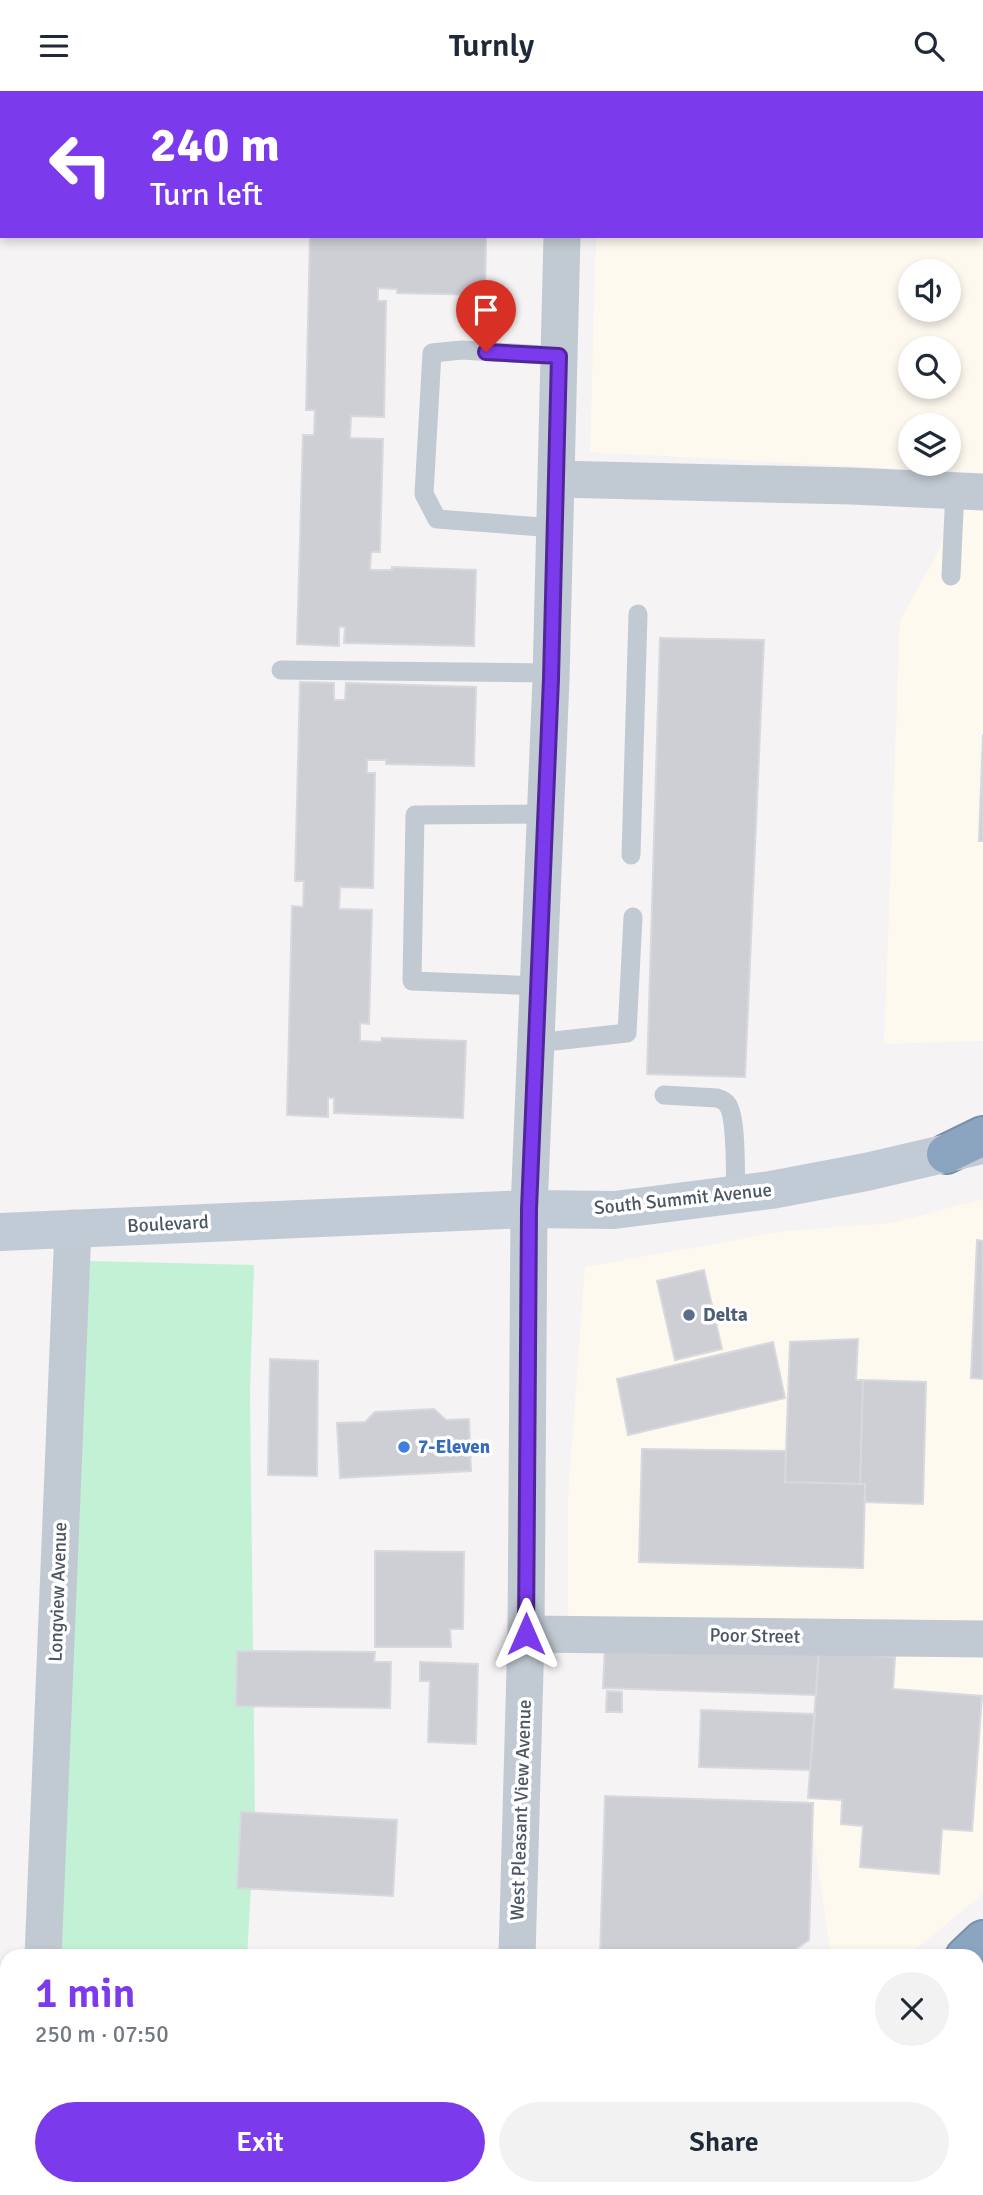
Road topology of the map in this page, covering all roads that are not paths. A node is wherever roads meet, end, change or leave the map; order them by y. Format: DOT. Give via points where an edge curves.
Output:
graph roads {
  1 [pos="562,238"];
  2 [pos="559,356"];
  3 [pos="556,479"];
  4 [pos="969,491"];
  5 [pos="555,528"];
  6 [pos="951,576"];
  7 [pos="638,614"];
  8 [pos="281,670"];
  9 [pos="551,673"];
  10 [pos="546,814"];
  11 [pos="632,855"];
  12 [pos="633,917"];
  13 [pos="539,986"];
  14 [pos="536,1044"];
  15 [pos="664,1095"];
  16 [pos="983,1136"];
  17 [pos="983,1145"];
  18 [pos="946,1154"];
  19 [pos="736,1194"];
  20 [pos="529,1209"];
  21 [pos="336,1216"];
  22 [pos="73,1228"];
  23 [pos="0,1232"];
  24 [pos="526,1634"];
  25 [pos="983,1639"];
  26 [pos="43,1949"];
  27 [pos="517,1949"];
  1 -- 2 [label="street, West Pleasant View Avenue"];
  2 -- 3 [label="street, West Pleasant View Avenue"];
  2 -- 5 [label="lane" via="462,350 432,353 424,494 437,519"];
  3 -- 4 [label="street"];
  3 -- 5 [label="street, West Pleasant View Avenue"];
  4 -- 6 [label="lane"];
  5 -- 9 [label="street, West Pleasant View Avenue"];
  7 -- 11 [label="lane"];
  8 -- 9 [label="lane"];
  9 -- 10 [label="street, West Pleasant View Avenue"];
  10 -- 13 [label="street, West Pleasant View Avenue"];
  10 -- 13 [label="lane" via="415,815 412,981"];
  12 -- 14 [label="lane" via="627,1033"];
  13 -- 14 [label="street, West Pleasant View Avenue"];
  14 -- 20 [label="street, West Pleasant View Avenue"];
  15 -- 19 [label="lane" via="725,1101 733,1120"];
  16 -- 18 [label="highway"];
  17 -- 18 [label="street, South Summit Avenue"];
  18 -- 19 [label="street, South Summit Avenue"];
  19 -- 20 [label="street, South Summit Avenue" via="614,1210"];
  20 -- 21 [label="street, South Summit Avenue"];
  20 -- 24 [label="street, West Pleasant View Avenue"];
  21 -- 22 [label="street, Boulevard"];
  22 -- 23 [label="street, Boulevard"];
  22 -- 26 [label="street, Longview Avenue"];
  24 -- 25 [label="street, Poor Street"];
  24 -- 27 [label="street, West Pleasant View Avenue"];
}
